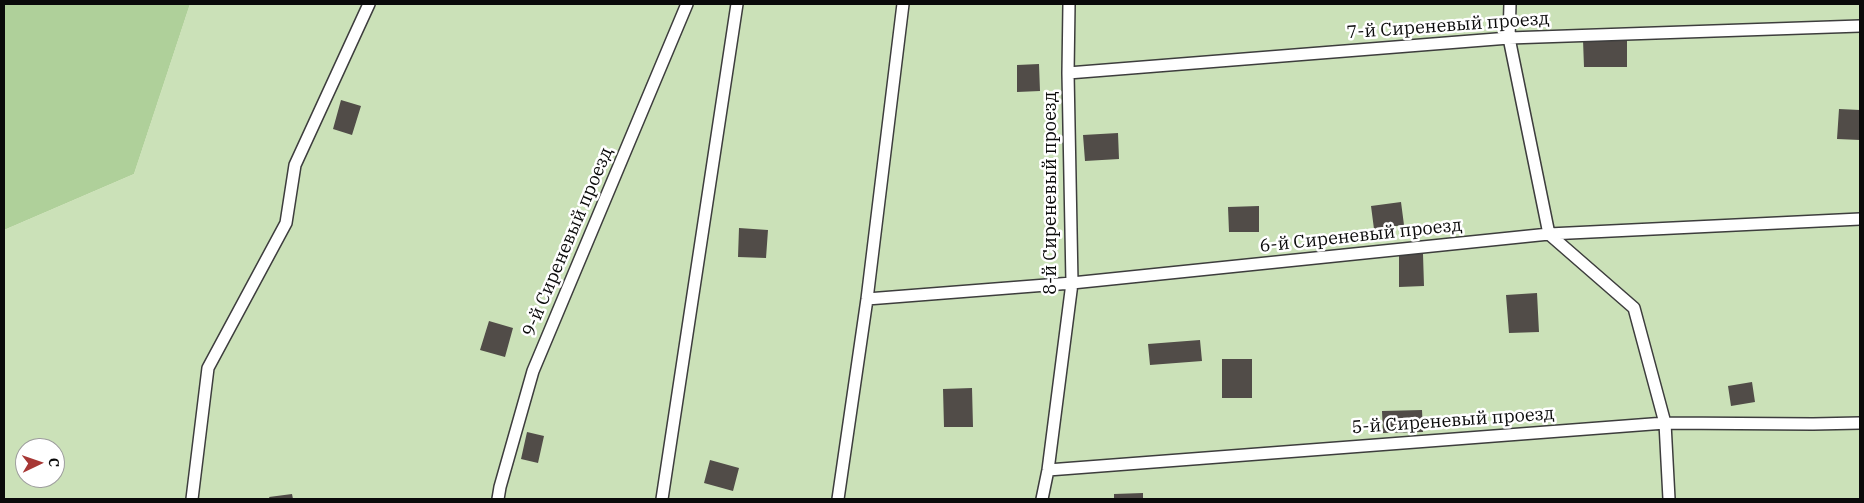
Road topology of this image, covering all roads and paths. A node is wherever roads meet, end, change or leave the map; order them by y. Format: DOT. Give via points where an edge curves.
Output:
graph roads {
  1 [pos="369,4"];
  2 [pos="687,4"];
  3 [pos="738,4"];
  4 [pos="903,4"];
  5 [pos="1069,4"];
  6 [pos="1510,4"];
  7 [pos="1860,26"];
  8 [pos="1509,38"];
  9 [pos="1068,73"];
  10 [pos="1860,219"];
  11 [pos="1549,234"];
  12 [pos="1072,283"];
  13 [pos="867,299"];
  14 [pos="1666,423"];
  15 [pos="1860,423"];
  16 [pos="1048,470"];
  17 [pos="192,499"];
  18 [pos="498,499"];
  19 [pos="662,499"];
  20 [pos="838,499"];
  21 [pos="1042,499"];
  22 [pos="1669,499"];
  1 -- 17 [label="lane" via="295,165 286,223 208,368"];
  2 -- 18 [label="lane, 9-й Сиреневый проезд" via="534,371"];
  3 -- 19 [label="lane"];
  4 -- 13 [label="lane"];
  5 -- 9 [label="lane, 8-й Сиреневый проезд"];
  6 -- 8 [label="lane"];
  7 -- 8 [label="lane, 7-й Сиреневый проезд"];
  8 -- 9 [label="lane, 7-й Сиреневый проезд"];
  8 -- 11 [label="lane"];
  9 -- 12 [label="lane, 8-й Сиреневый проезд"];
  10 -- 11 [label="lane, 6-й Сиреневый проезд"];
  11 -- 12 [label="lane, 6-й Сиреневый проезд"];
  11 -- 14 [label="lane" via="1634,308"];
  12 -- 13 [label="lane, 6-й Сиреневый проезд"];
  12 -- 16 [label="lane, 8-й Сиреневый проезд"];
  13 -- 20 [label="lane"];
  14 -- 15 [label="lane, 5-й Сиреневый проезд"];
  14 -- 16 [label="lane, 5-й Сиреневый проезд"];
  14 -- 22 [label="lane"];
  16 -- 21 [label="lane, 8-й Сиреневый проезд"];
}
